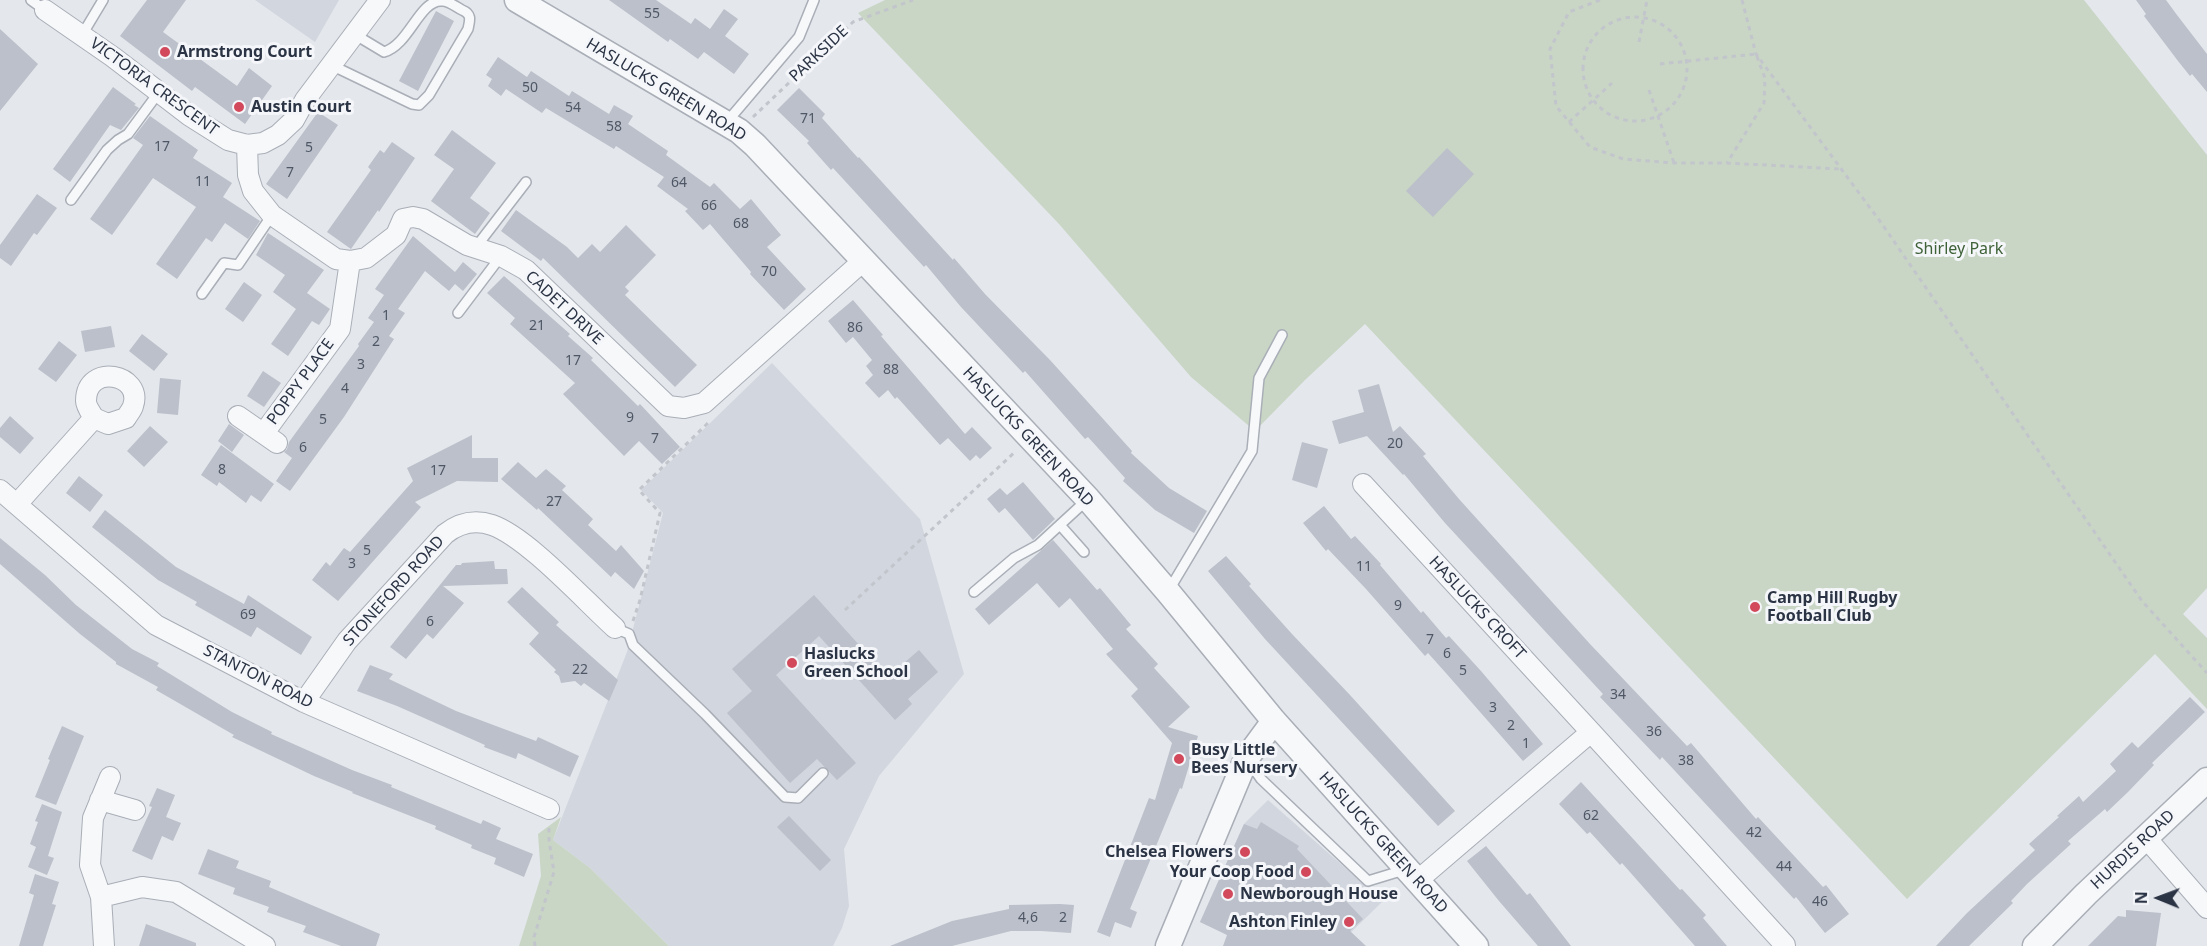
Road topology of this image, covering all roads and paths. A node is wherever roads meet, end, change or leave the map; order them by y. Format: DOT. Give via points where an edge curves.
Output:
graph roads {
  1 [pos="104,0"];
  2 [pos="380,0"];
  3 [pos="516,0"];
  4 [pos="814,0"];
  5 [pos="913,0"];
  6 [pos="1600,0"];
  7 [pos="1647,0"];
  8 [pos="1742,0"];
  9 [pos="38,5"];
  10 [pos="1644,16"];
  11 [pos="354,34"];
  12 [pos="81,35"];
  13 [pos="1640,42"];
  14 [pos="1756,54"];
  15 [pos="1687,61"];
  16 [pos="1660,64"];
  17 [pos="331,65"];
  18 [pos="1612,83"];
  19 [pos="1649,90"];
  20 [pos="159,92"];
  21 [pos="1592,100"];
  22 [pos="1658,116"];
  23 [pos="1569,122"];
  24 [pos="732,127"];
  25 [pos="248,145"];
  26 [pos="1727,163"];
  27 [pos="1674,164"];
  28 [pos="1841,169"];
  29 [pos="526,182"];
  30 [pos="71,200"];
  31 [pos="272,215"];
  32 [pos="476,247"];
  33 [pos="501,256"];
  34 [pos="350,261"];
  35 [pos="863,261"];
  36 [pos="202,294"];
  37 [pos="458,313"];
  38 [pos="1282,335"];
  39 [pos="238,416"];
  40 [pos="714,416"];
  41 [pos="94,418"];
  42 [pos="1030,438"];
  43 [pos="1363,484"];
  44 [pos="0,490"];
  45 [pos="1088,500"];
  46 [pos="17,504"];
  47 [pos="1060,525"];
  48 [pos="1084,552"];
  49 [pos="974,592"];
  50 [pos="1168,592"];
  51 [pos="846,610"];
  52 [pos="622,631"];
  53 [pos="2207,673"];
  54 [pos="304,702"];
  55 [pos="1274,721"];
  56 [pos="1591,732"];
  57 [pos="1246,759"];
  58 [pos="823,773"];
  59 [pos="110,777"];
  60 [pos="2207,780"];
  61 [pos="100,800"];
  62 [pos="549,809"];
  63 [pos="135,810"];
  64 [pos="2147,838"];
  65 [pos="1411,875"];
  66 [pos="102,897"];
  67 [pos="2207,908"];
  68 [pos="1785,945"];
  69 [pos="104,946"];
  70 [pos="265,946"];
  71 [pos="535,946"];
  72 [pos="1168,946"];
  73 [pos="1476,946"];
  74 [pos="2035,946"];
  1 -- 12 [label="lane"];
  2 -- 11 [label="street"];
  3 -- 24 [label="street, HASLUCKS GREEN ROAD"];
  4 -- 24 [label="lane" via="799,37"];
  5 -- 24 [label="path, PARKSIDE" via="853,22"];
  6 -- 23 [label="path" via="1569,12 1550,49 1556,106"];
  7 -- 10 [label="path"];
  8 -- 14 [label="path"];
  9 -- 12 [label="street, VICTORIA CRESCENT"];
  10 -- 13 [label="path"];
  10 -- 15 [label="path" via="1665,26 1679,41"];
  10 -- 21 [label="path" via="1610,21 1594,33 1584,55 1582,78"];
  11 -- 17 [label="street"];
  11 -- 17 [label="lane" via="384,52 392,50 426,8 444,0 467,12 470,19 429,95 419,105"];
  12 -- 20 [label="street, VICTORIA CRESCENT"];
  14 -- 15 [label="path"];
  14 -- 26 [label="path" via="1765,78 1764,103"];
  14 -- 28 [label="path"];
  15 -- 16 [label="path"];
  15 -- 22 [label="path" via="1680,96"];
  17 -- 25 [label="street" via="294,120 278,135"];
  18 -- 21 [label="path"];
  19 -- 22 [label="path"];
  20 -- 25 [label="street, VICTORIA CRESCENT" via="228,140"];
  20 -- 30 [label="lane" via="128,134 107,150"];
  21 -- 22 [label="path" via="1622,121 1644,122"];
  21 -- 23 [label="path"];
  22 -- 27 [label="path"];
  23 -- 27 [label="path" via="1590,147 1623,159"];
  24 -- 35 [label="street, HASLUCKS GREEN ROAD" via="755,145"];
  25 -- 31 [label="street" via="253,191"];
  26 -- 27 [label="path"];
  26 -- 28 [label="path"];
  28 -- 53 [label="path" via="2142,601"];
  29 -- 32 [label="lane"];
  31 -- 34 [label="street" via="336,259"];
  31 -- 36 [label="lane" via="238,265 224,263"];
  32 -- 33 [label="street, CADET DRIVE"];
  32 -- 34 [label="street, CADET DRIVE" via="413,217 403,219 396,235 382,247 366,258"];
  33 -- 35 [label="street, CADET DRIVE" via="526,270 668,406 684,408 704,402"];
  33 -- 37 [label="lane"];
  34 -- 39 [label="street, POPPY PLACE" via="340,329 270,438"];
  35 -- 42 [label="street, HASLUCKS GREEN ROAD"];
  38 -- 50 [label="lane" via="1259,378 1252,452"];
  40 -- 52 [label="path" via="639,490 660,513 640,600"];
  41 -- 46 [label="street"];
  42 -- 45 [label="street, HASLUCKS GREEN ROAD"];
  42 -- 51 [label="path"];
  43 -- 56 [label="street, HASLUCKS CROFT"];
  44 -- 46 [label="street, STANTON ROAD"];
  45 -- 47 [label="lane"];
  45 -- 50 [label="street, HASLUCKS GREEN ROAD"];
  46 -- 54 [label="street, STANTON ROAD" via="156,625"];
  47 -- 48 [label="lane"];
  47 -- 49 [label="lane"];
  50 -- 55 [label="street, HASLUCKS GREEN ROAD"];
  52 -- 54 [label="street, STONEFORD ROAD" via="513,536 479,522 455,525 347,641"];
  52 -- 58 [label="lane" via="785,797 798,798"];
  54 -- 62 [label="street, STANTON ROAD"];
  55 -- 57 [label="street"];
  55 -- 65 [label="street, HASLUCKS GREEN ROAD"];
  56 -- 65 [label="street"];
  56 -- 68 [label="street, HASLUCKS CROFT"];
  57 -- 65 [label="lane" via="1368,881"];
  57 -- 72 [label="street"];
  59 -- 61 [label="street"];
  60 -- 64 [label="street, HURDIS ROAD"];
  61 -- 63 [label="street"];
  61 -- 66 [label="street" via="93,818 90,865"];
  62 -- 71 [label="path" via="554,872 534,937"];
  64 -- 67 [label="street"];
  64 -- 74 [label="street, HURDIS ROAD"];
  65 -- 73 [label="street, HASLUCKS GREEN ROAD"];
  66 -- 69 [label="street"];
  66 -- 70 [label="street" via="142,887 176,892"];
}
